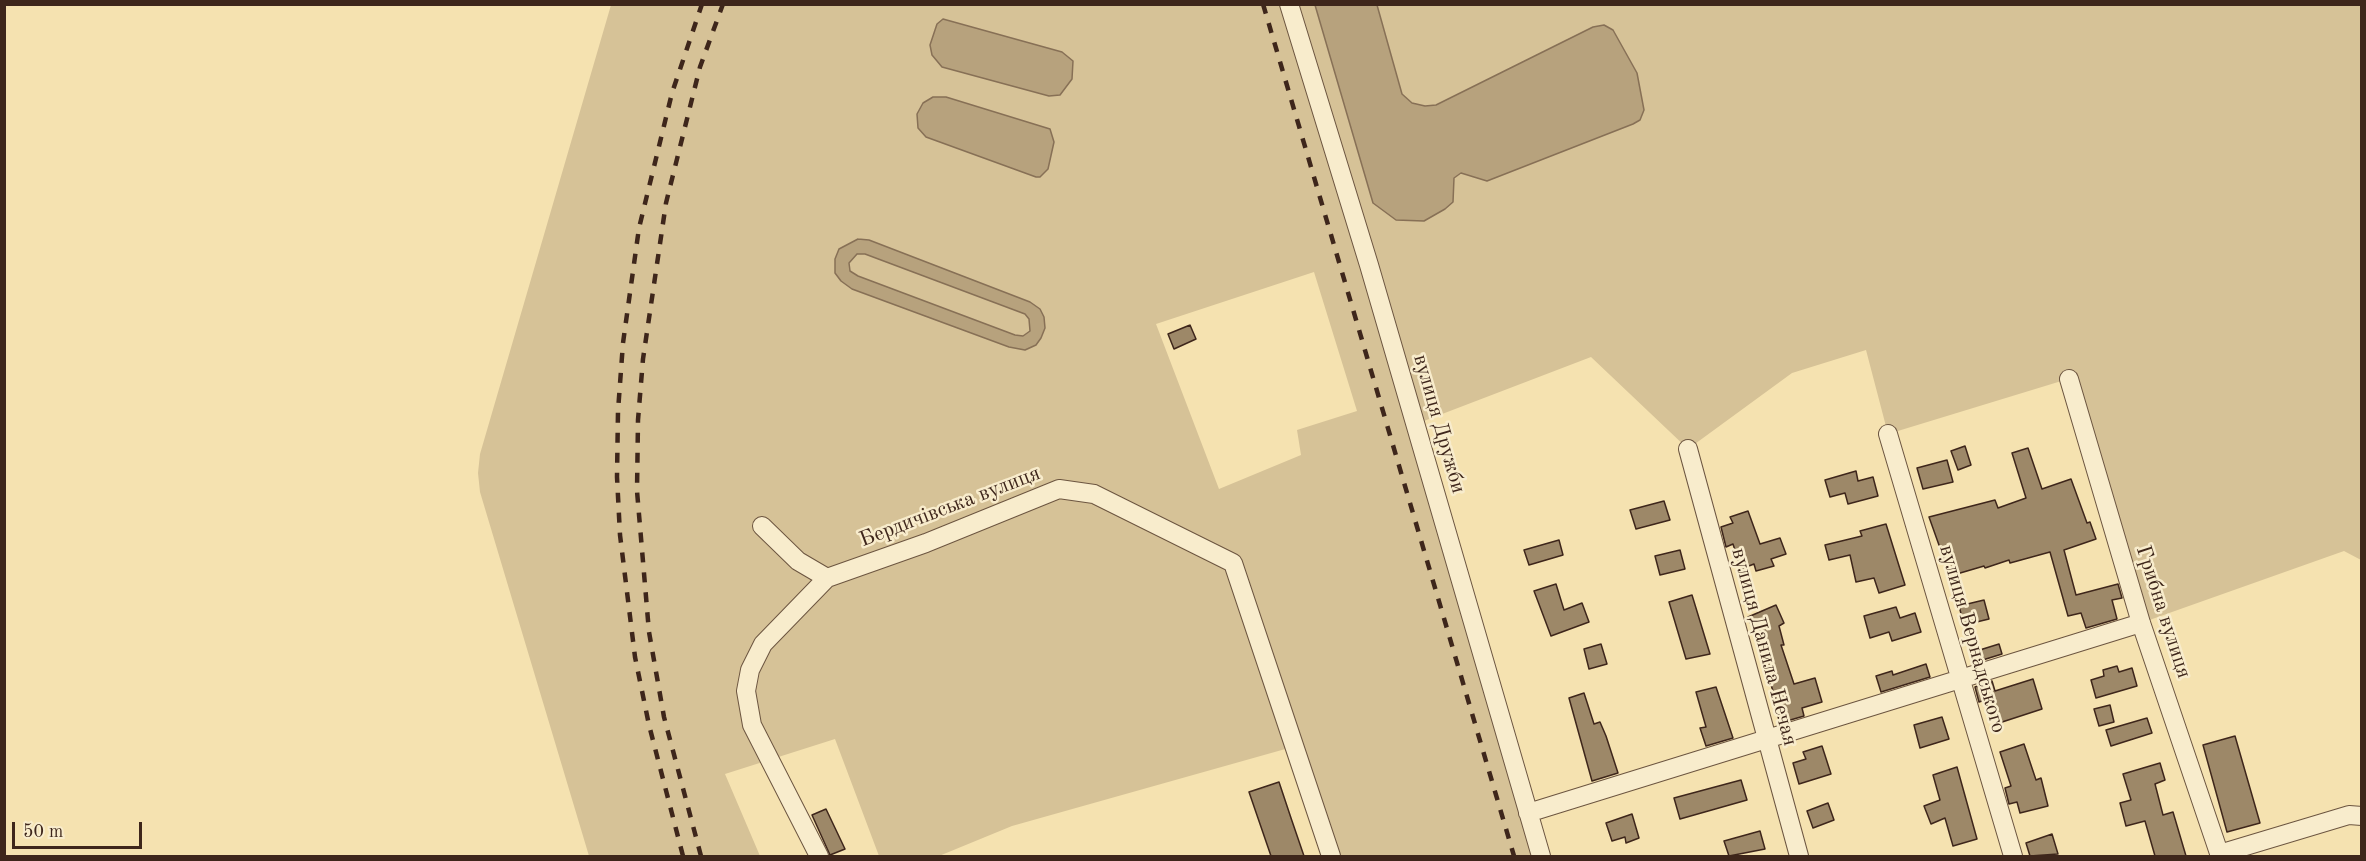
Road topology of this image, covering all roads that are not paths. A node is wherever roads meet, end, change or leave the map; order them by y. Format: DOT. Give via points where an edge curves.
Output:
graph roads {
  1 [pos="1289,4"];
  2 [pos="2069,379"];
  3 [pos="1888,434"];
  4 [pos="1688,448"];
  5 [pos="762,526"];
  6 [pos="827,578"];
  7 [pos="2141,623"];
  8 [pos="1960,678"];
  9 [pos="1766,740"];
  10 [pos="1528,813"];
  11 [pos="2361,816"];
  12 [pos="2219,855"];
  13 [pos="819,856"];
  14 [pos="1331,856"];
  15 [pos="1541,856"];
  16 [pos="1799,856"];
  17 [pos="2013,856"];
  1 -- 10 [label="street, вулиця Дружби"];
  2 -- 7 [label="street, Грибна вулиця"];
  3 -- 8 [label="street, вулиця Вернадського"];
  4 -- 9 [label="street, вулиця Данила Нечая"];
  5 -- 6 [label="street" via="798,561"];
  6 -- 13 [label="street, Бердичівська вулиця" via="763,644 750,670 746,691 752,725"];
  6 -- 14 [label="street, Бердичівська вулиця" via="1059,489 1094,494 1233,563"];
  7 -- 8 [label="street"];
  7 -- 12 [label="street, Грибна вулиця"];
  8 -- 9 [label="street"];
  8 -- 17 [label="street, вулиця Вернадського"];
  9 -- 10 [label="street"];
  9 -- 16 [label="street, вулиця Данила Нечая"];
  10 -- 15 [label="street, вулиця Дружби"];
  11 -- 12 [label="street" via="2349,815"];
}
